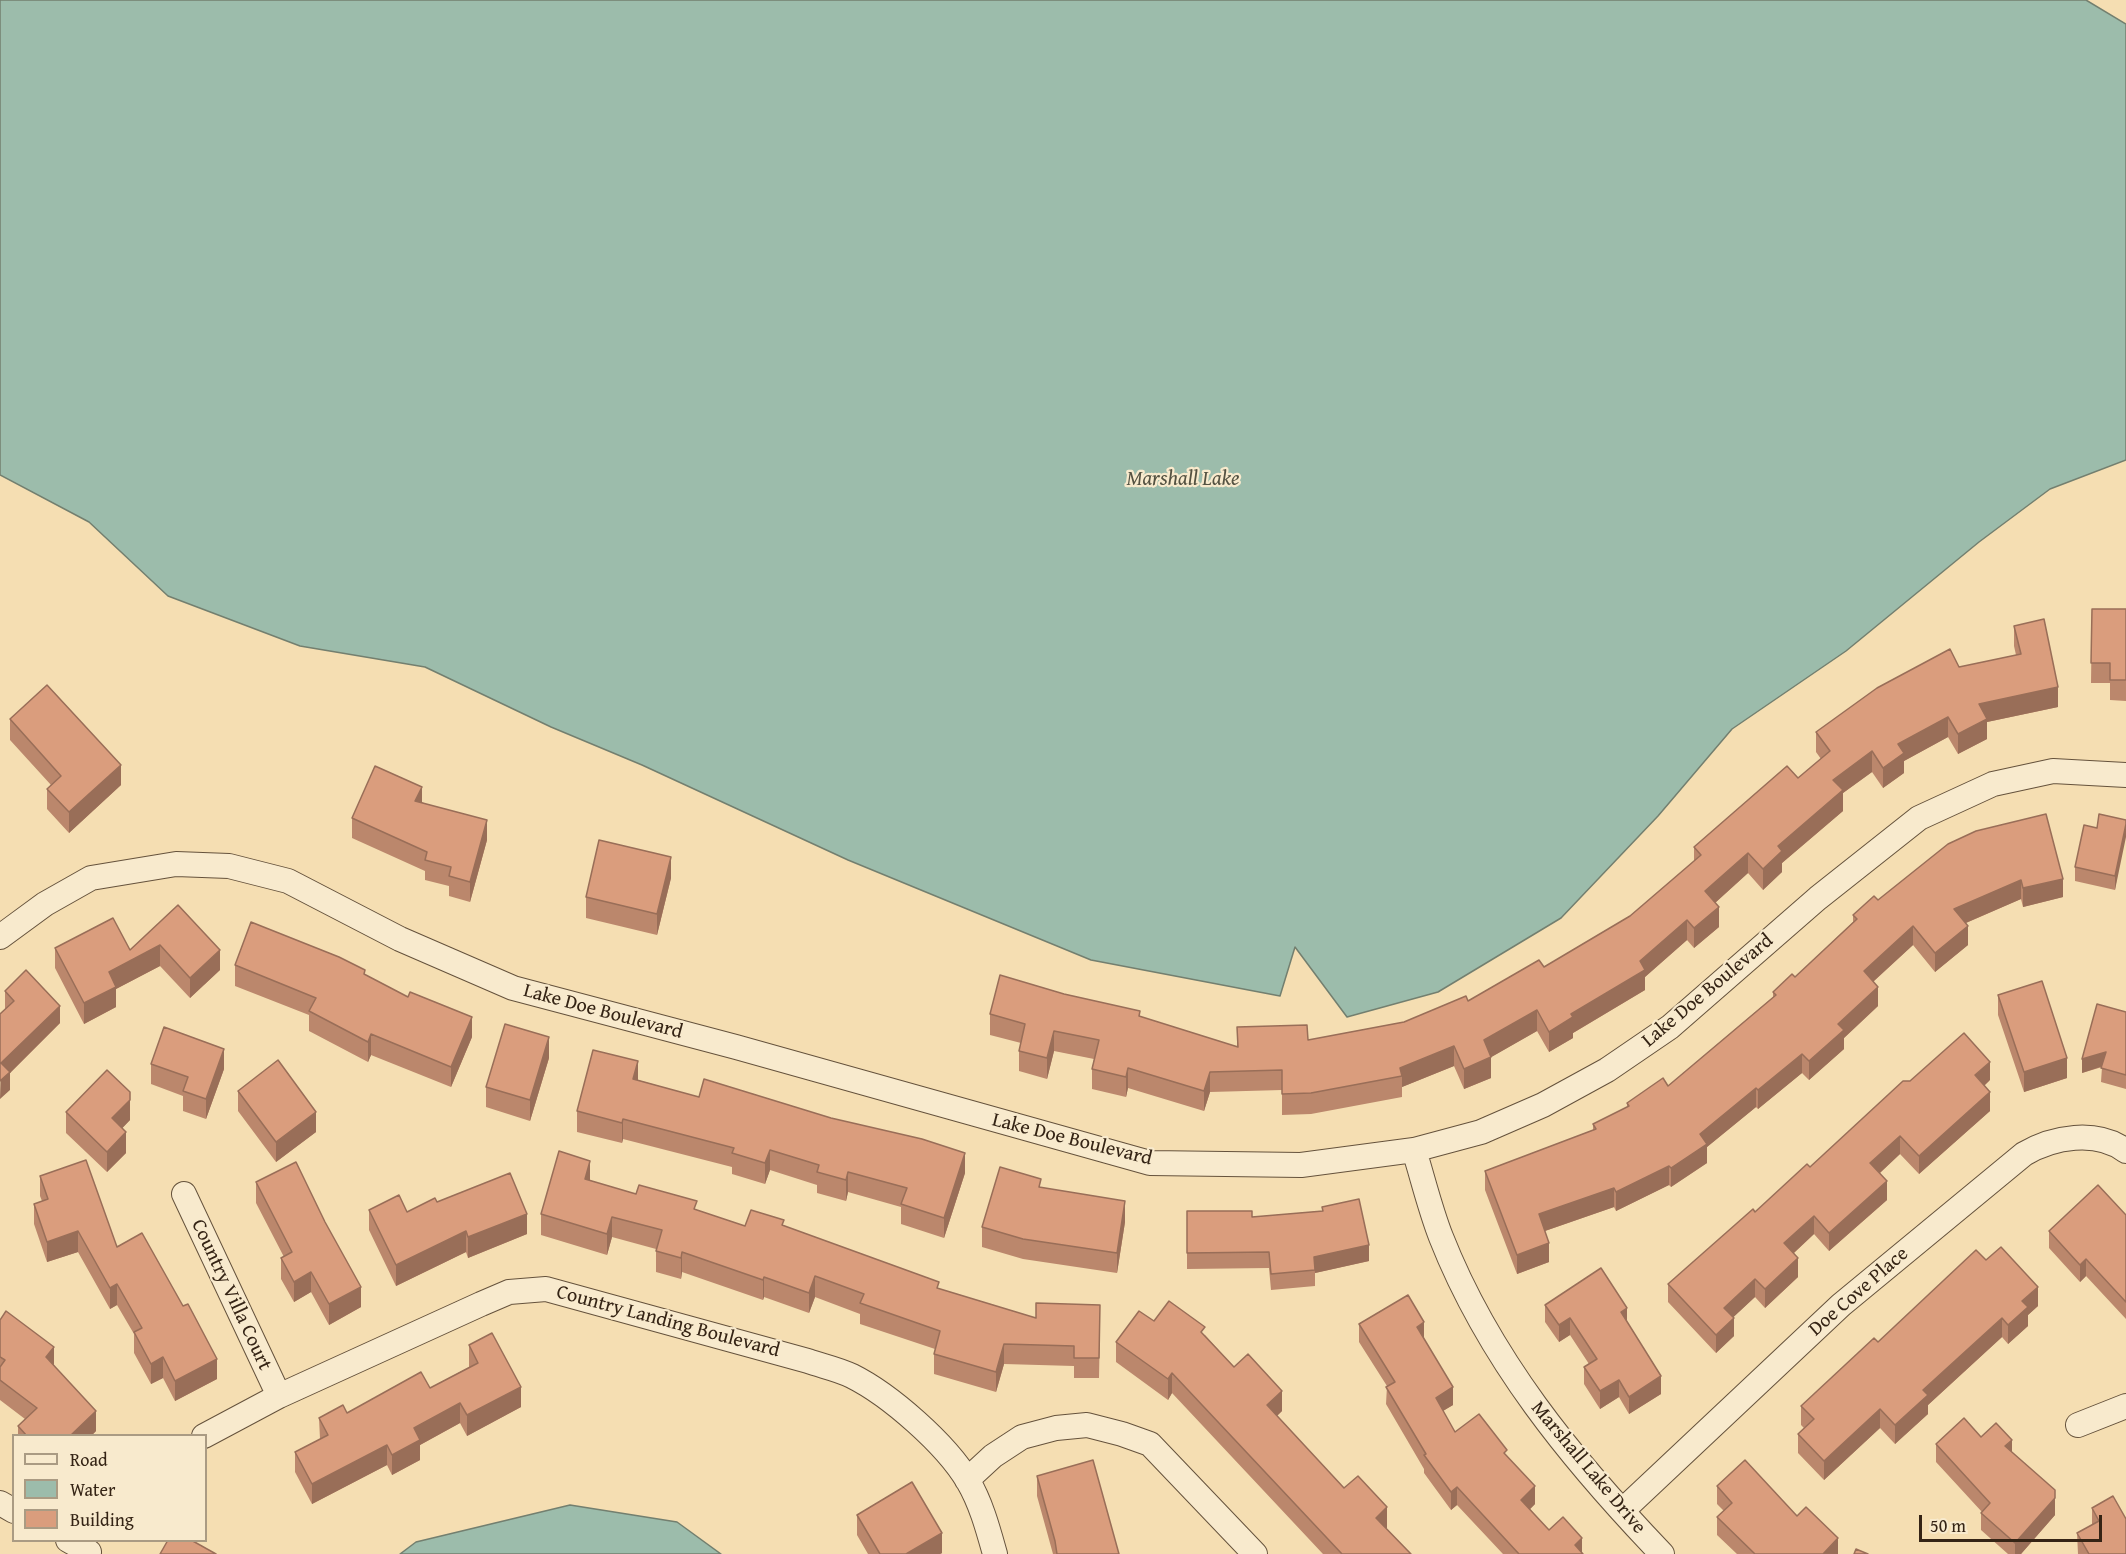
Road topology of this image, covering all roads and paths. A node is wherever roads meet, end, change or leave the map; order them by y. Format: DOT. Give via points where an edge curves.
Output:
graph roads {
  1 [pos="2126,775"];
  2 [pos="0,937"];
  3 [pos="1414,1150"];
  4 [pos="2126,1151"];
  5 [pos="184,1194"];
  6 [pos="279,1396"];
  7 [pos="2126,1406"];
  8 [pos="2078,1425"];
  9 [pos="207,1434"];
  10 [pos="968,1480"];
  11 [pos="1622,1511"];
  12 [pos="73,1542"];
  13 [pos="91,1549"];
  14 [pos="995,1554"];
  15 [pos="1255,1554"];
  16 [pos="1662,1554"];
  1 -- 3 [label="street, Lake Doe Boulevard" via="2053,771 1993,784 1919,818 1818,898 1670,1027 1607,1070 1543,1105 1481,1132"];
  2 -- 3 [label="street, Lake Doe Boulevard" via="45,904 91,878 176,864 229,866 288,881 400,939 513,988 1150,1163 1301,1165"];
  3 -- 11 [label="street, Marshall Lake Drive" via="1441,1238 1490,1337 1561,1442"];
  4 -- 11 [label="street, Doe Cove Place" via="2101,1140 2059,1138 2024,1154 1841,1305"];
  5 -- 6 [label="street, Country Villa Court"];
  6 -- 9 [label="street, Country Landing Boulevard"];
  6 -- 10 [label="street, Country Landing Boulevard" via="509,1292 546,1289 850,1375 876,1390 934,1440"];
  7 -- 8 [label="street"];
  10 -- 14 [label="street, Country Landing Boulevard"];
  10 -- 15 [label="street" via="993,1456 1022,1437 1087,1425 1122,1434 1150,1444"];
  11 -- 16 [label="street, Marshall Lake Drive"];
  12 -- 13 [label="street"];
}
